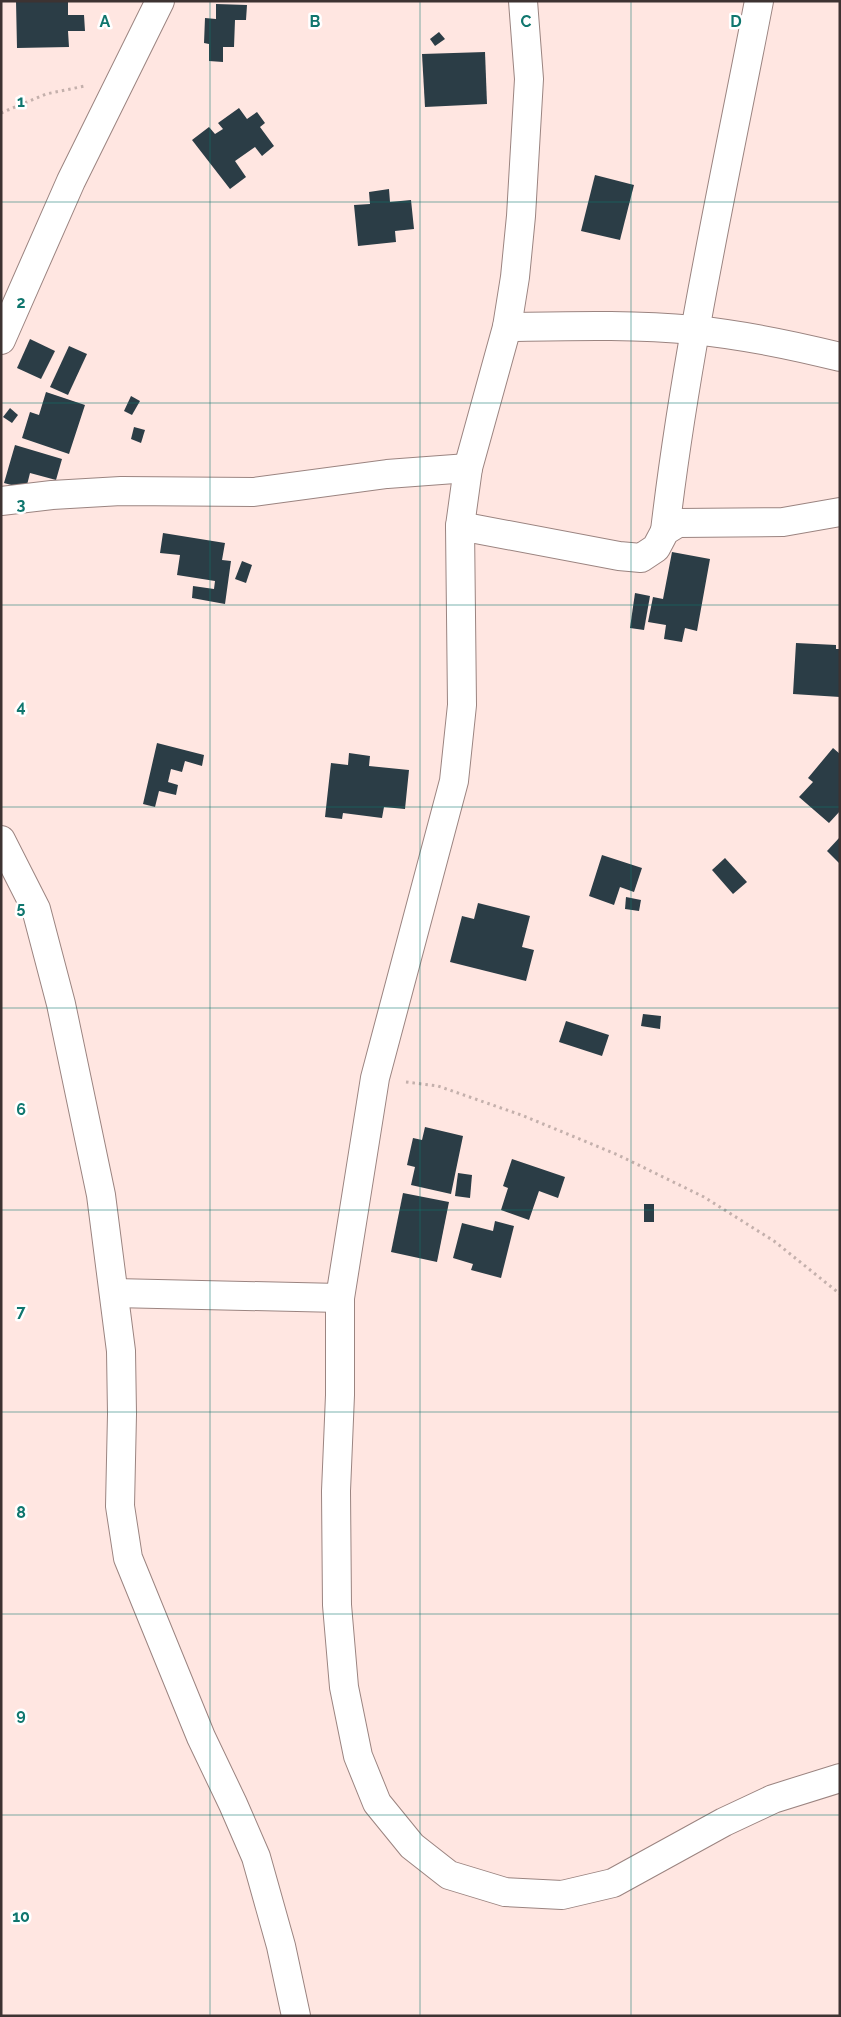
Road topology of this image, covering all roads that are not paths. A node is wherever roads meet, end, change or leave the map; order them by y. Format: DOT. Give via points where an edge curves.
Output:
graph roads {
  1 [pos="160,1"];
  2 [pos="523,1"];
  3 [pos="759,1"];
  4 [pos="507,327"];
  5 [pos="694,330"];
  6 [pos="1,340"];
  7 [pos="840,358"];
  8 [pos="468,468"];
  9 [pos="1,501"];
  10 [pos="840,512"];
  11 [pos="460,526"];
  12 [pos="665,531"];
  13 [pos="1,840"];
  14 [pos="114,1293"];
  15 [pos="340,1298"];
  16 [pos="840,1778"];
  17 [pos="296,2016"];
  1 -- 6 [label="street" via="71,181"];
  2 -- 4 [label="street" via="529,79 521,216"];
  3 -- 5 [label="street"];
  4 -- 5 [label="street" via="627,326"];
  4 -- 8 [label="street"];
  5 -- 7 [label="street" via="764,339"];
  5 -- 12 [label="street" via="674,448"];
  8 -- 9 [label="street" via="387,474 254,492 121,491"];
  8 -- 11 [label="street"];
  10 -- 12 [label="street" via="783,522 678,524"];
  11 -- 12 [label="street" via="641,558 656,548"];
  11 -- 15 [label="street" via="462,705 454,781 376,1078"];
  13 -- 14 [label="street" via="36,909 61,1004 101,1195"];
  14 -- 15 [label="street"];
  14 -- 17 [label="street" via="121,1351 120,1506 128,1558 201,1738 256,1857 281,1946"];
  15 -- 16 [label="street" via="337,1605 344,1687 358,1756 376,1803 412,1846 449,1875 505,1892 562,1895 613,1883 772,1799"];
}
